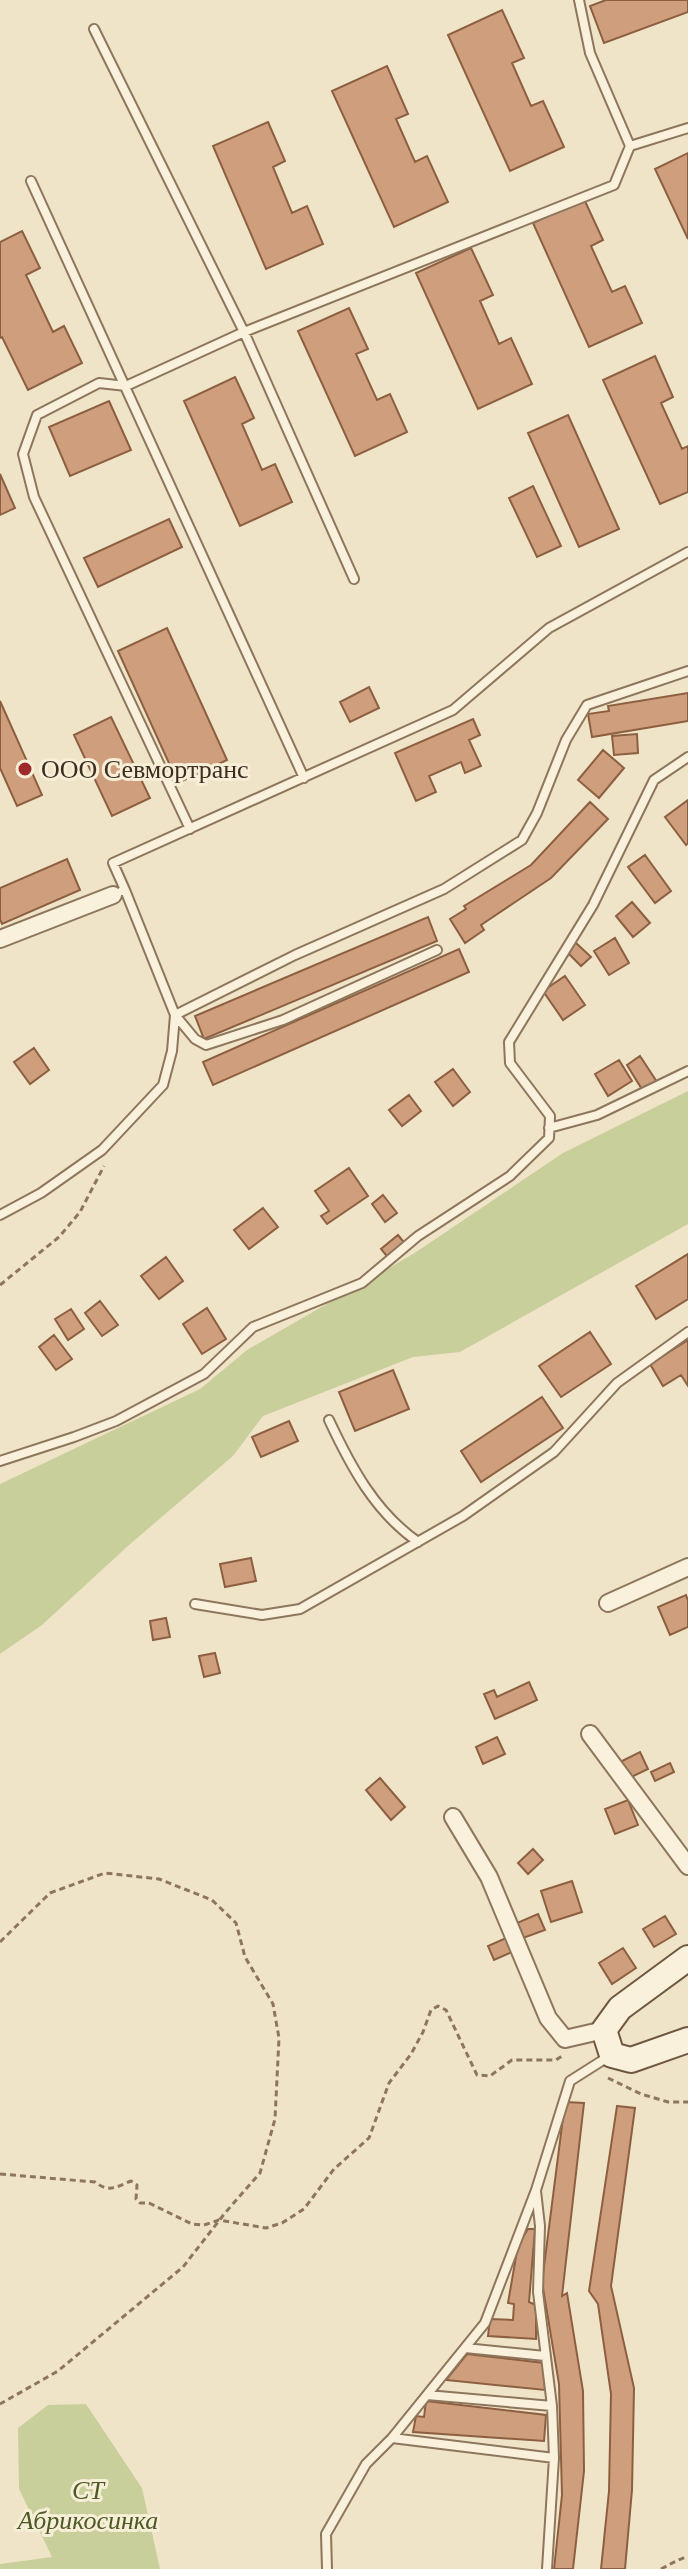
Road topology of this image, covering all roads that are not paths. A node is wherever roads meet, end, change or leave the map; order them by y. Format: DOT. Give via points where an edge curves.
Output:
graph roads {
  1 [pos="579,0"];
  2 [pos="94,29"];
  3 [pos="688,128"];
  4 [pos="630,146"];
  5 [pos="31,181"];
  6 [pos="244,332"];
  7 [pos="126,386"];
  8 [pos="688,552"];
  9 [pos="354,579"];
  10 [pos="688,671"];
  11 [pos="688,757"];
  12 [pos="304,778"];
  13 [pos="190,829"];
  14 [pos="119,892"];
  15 [pos="0,939"];
  16 [pos="437,950"];
  17 [pos="175,1015"];
  18 [pos="688,1071"];
  19 [pos="549,1128"];
  20 [pos="0,1215"];
  21 [pos="688,1332"];
  22 [pos="329,1420"];
  23 [pos="0,1461"];
  24 [pos="418,1542"];
  25 [pos="688,1567"];
  26 [pos="608,1603"];
  27 [pos="195,1604"];
  28 [pos="590,1734"];
  29 [pos="453,1817"];
  30 [pos="688,1866"];
  31 [pos="688,1958"];
  32 [pos="604,2030"];
  33 [pos="688,2040"];
  34 [pos="610,2066"];
  35 [pos="536,2190"];
  36 [pos="465,2348"];
  37 [pos="545,2356"];
  38 [pos="427,2395"];
  39 [pos="552,2406"];
  40 [pos="392,2438"];
  41 [pos="554,2458"];
  42 [pos="327,2569"];
  43 [pos="547,2569"];
  1 -- 4 [label="lane" via="590,53"];
  2 -- 6 [label="lane"];
  3 -- 4 [label="lane"];
  4 -- 6 [label="lane" via="614,185"];
  5 -- 7 [label="lane"];
  6 -- 7 [label="lane"];
  6 -- 9 [label="lane"];
  7 -- 12 [label="lane"];
  7 -- 13 [label="lane" via="99,383 37,415 23,454 34,497"];
  8 -- 12 [label="lane" via="549,628 453,710"];
  10 -- 17 [label="lane" via="587,705 522,840 444,889"];
  11 -- 19 [label="lane" via="654,780 593,905 509,1042 510,1063 550,1116"];
  12 -- 13 [label="lane"];
  13 -- 14 [label="lane" via="113,863"];
  14 -- 15 [label="street"];
  14 -- 17 [label="lane"];
  16 -- 17 [label="lane" via="283,1020 206,1045"];
  17 -- 20 [label="lane" via="163,1085 138,1115 98,1153"];
  18 -- 19 [label="lane" via="597,1115"];
  19 -- 23 [label="lane" via="549,1138 510,1176 418,1236 362,1283 253,1327 204,1374 116,1421"];
  21 -- 24 [label="lane" via="617,1383 554,1452"];
  22 -- 24 [label="lane" via="373,1499"];
  24 -- 27 [label="lane" via="300,1609 262,1615"];
  25 -- 26 [label="street"];
  28 -- 30 [label="street"];
  29 -- 32 [label="street" via="489,1877 548,2018 565,2039"];
  31 -- 32 [label="main road" via="620,2008"];
  32 -- 34 [label="main road"];
  33 -- 34 [label="main road"];
  34 -- 35 [label="lane" via="570,2081"];
  35 -- 36 [label="lane" via="485,2323"];
  35 -- 37 [label="lane"];
  36 -- 37 [label="lane"];
  36 -- 38 [label="lane"];
  37 -- 39 [label="lane"];
  38 -- 39 [label="lane"];
  38 -- 40 [label="lane"];
  39 -- 41 [label="lane"];
  40 -- 41 [label="lane"];
  40 -- 42 [label="lane" via="366,2464 326,2534"];
  41 -- 43 [label="lane"];
}
